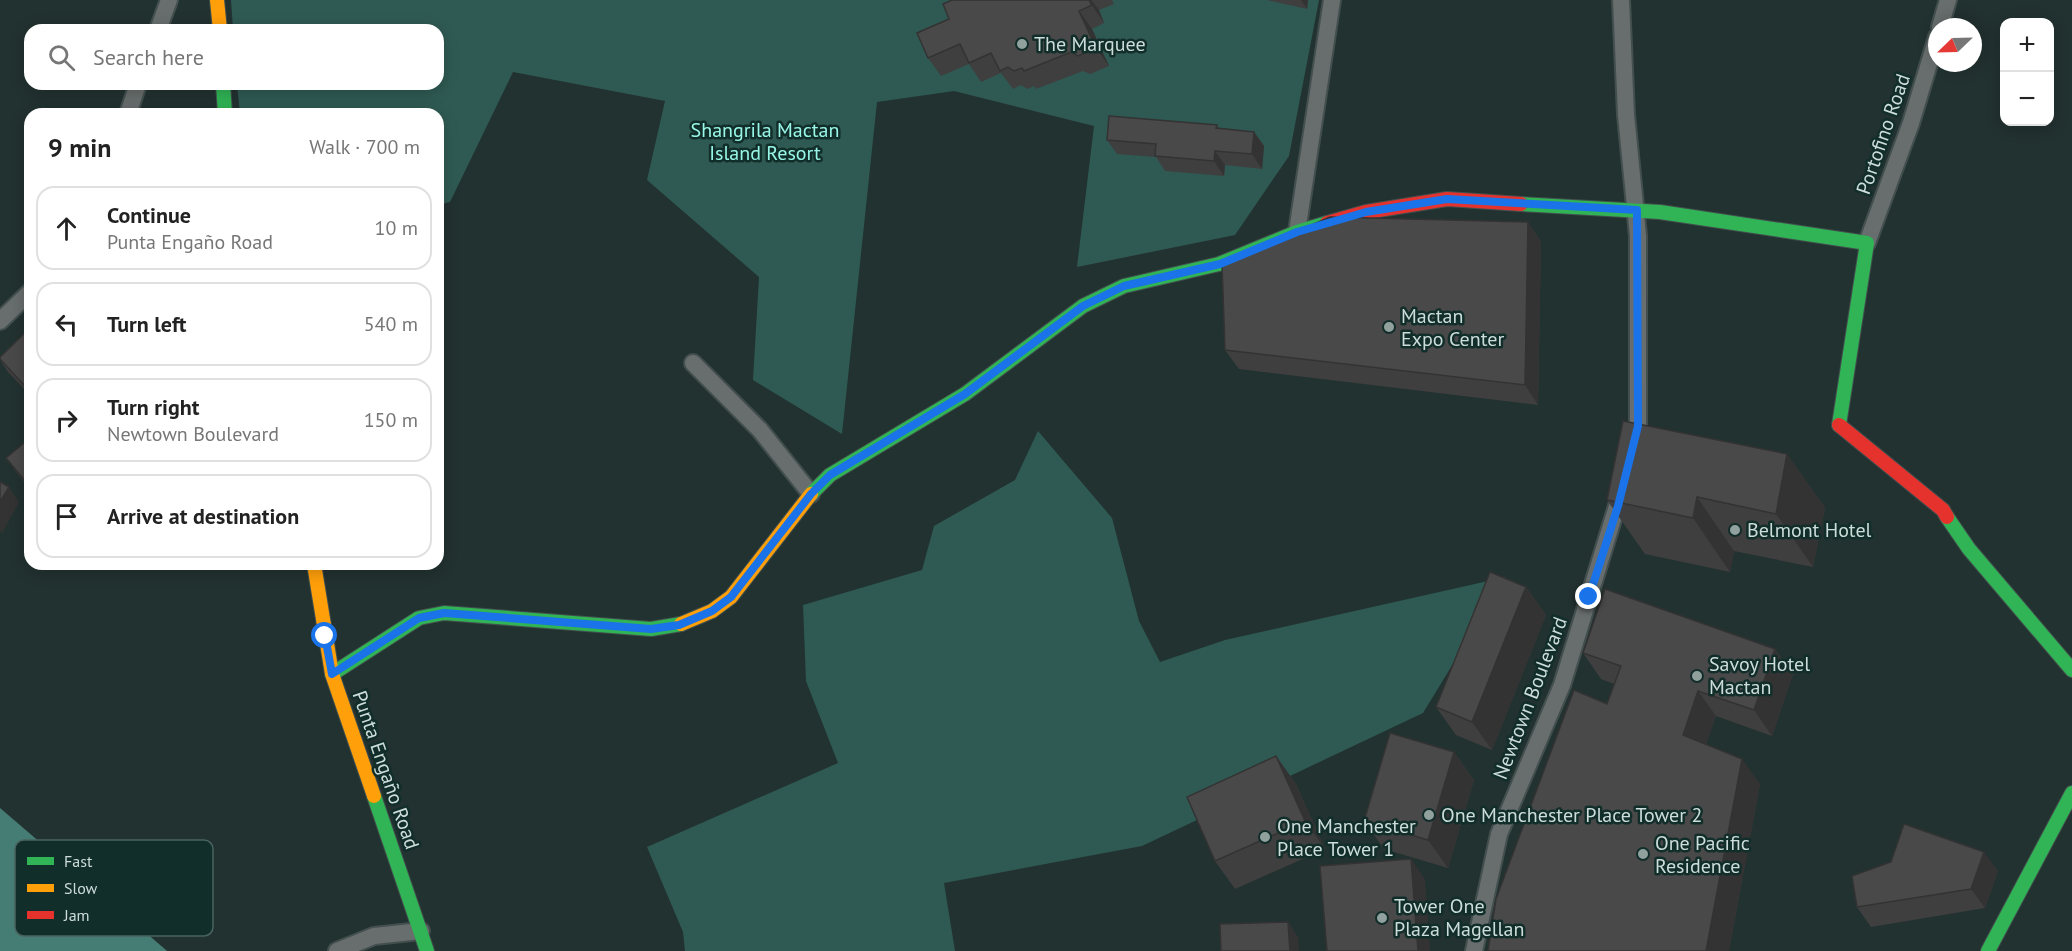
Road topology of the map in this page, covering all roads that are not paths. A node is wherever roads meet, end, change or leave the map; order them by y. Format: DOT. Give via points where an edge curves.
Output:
graph roads {
  1 [pos="169,0"];
  2 [pos="218,0"];
  3 [pos="1332,0"];
  4 [pos="1621,0"];
  5 [pos="1948,0"];
  6 [pos="1943,18"];
  7 [pos="160,24"];
  8 [pos="220,24"];
  9 [pos="1928,67"];
  10 [pos="136,90"];
  11 [pos="223,90"];
  12 [pos="130,108"];
  13 [pos="225,108"];
  14 [pos="1637,210"];
  15 [pos="1297,232"];
  16 [pos="1867,243"];
  17 [pos="24,298"];
  18 [pos="0,321"];
  19 [pos="693,363"];
  20 [pos="811,494"];
  21 [pos="315,570"];
  22 [pos="2072,670"];
  23 [pos="332,674"];
  24 [pos="2072,793"];
  25 [pos="421,931"];
  26 [pos="337,951"];
  27 [pos="427,951"];
  28 [pos="1474,951"];
  29 [pos="1988,951"];
  1 -- 7 [label="street"];
  2 -- 8 [label="street"];
  3 -- 15 [label="street"];
  4 -- 14 [label="street, Newtown Boulevard" via="1626,114"];
  5 -- 6 [label="street"];
  9 -- 16 [label="street, Portofino Road"];
  10 -- 12 [label="street"];
  11 -- 13 [label="street"];
  14 -- 15 [label="street" via="1447,199 1366,212"];
  14 -- 16 [label="street"];
  14 -- 28 [label="street, Newtown Boulevard" via="1638,426 1562,685 1499,834"];
  15 -- 20 [label="street" via="1220,264 1124,286 1083,306 965,394 848,462"];
  16 -- 22 [label="street" via="1839,427 1943,510 1969,549"];
  17 -- 18 [label="street"];
  19 -- 20 [label="street" via="760,430"];
  20 -- 23 [label="street" via="731,597 712,611 679,625 651,629 444,613 419,618"];
  21 -- 23 [label="street, Punta Engaño Road"];
  23 -- 25 [label="street, Punta Engaño Road"];
  24 -- 29 [label="street"];
  25 -- 26 [label="street" via="374,936"];
  25 -- 27 [label="street, Punta Engaño Road"];
}
